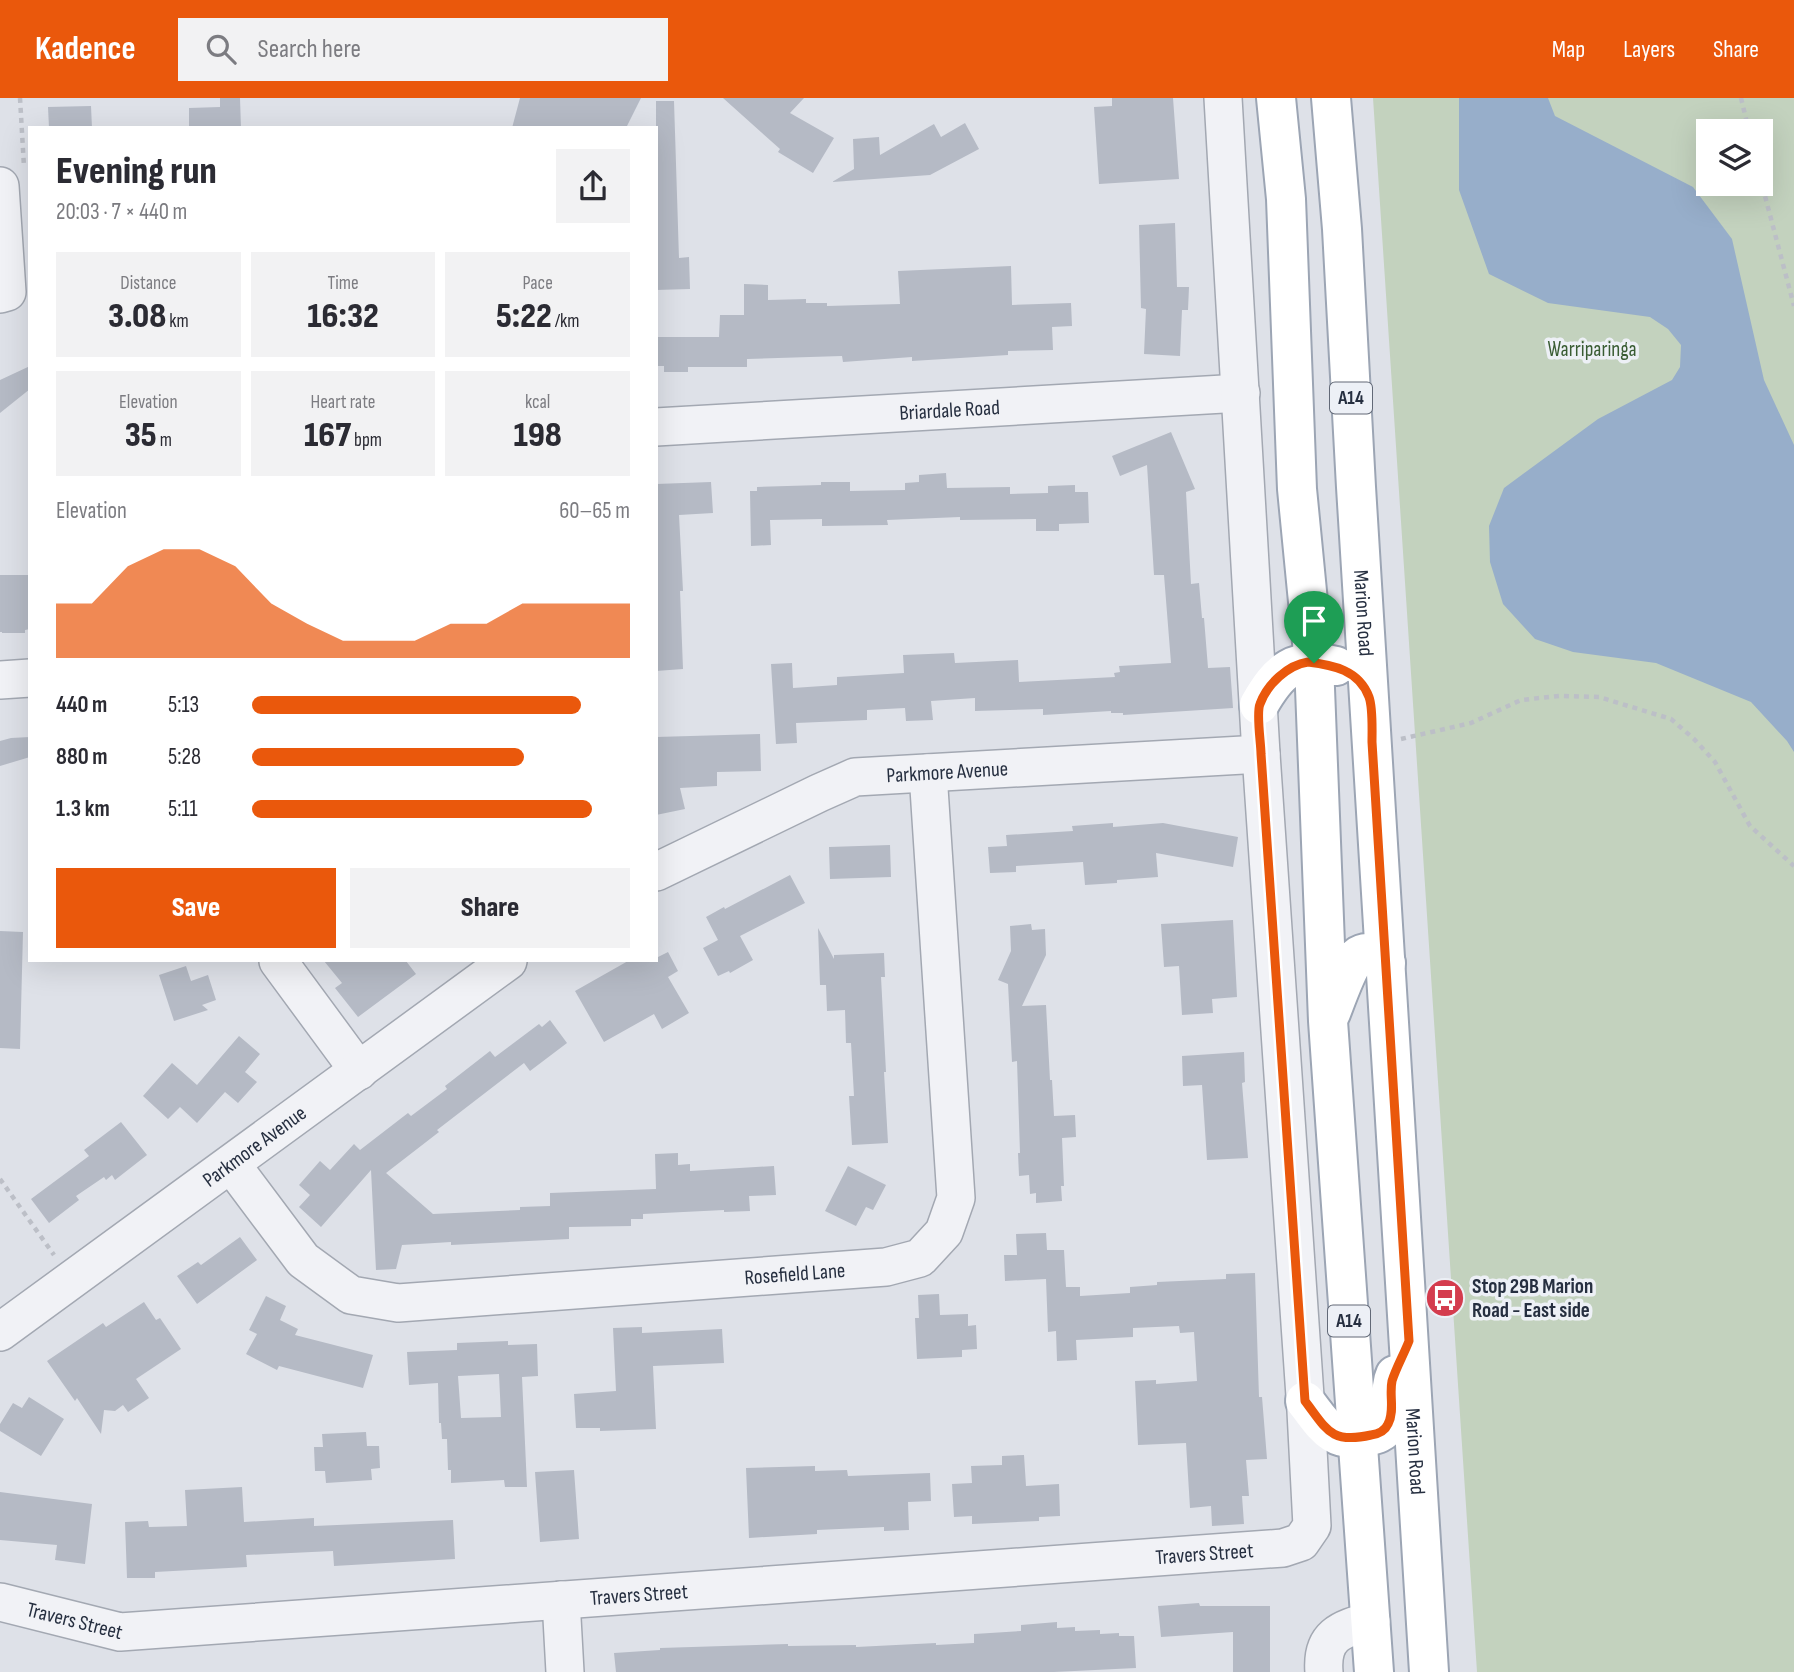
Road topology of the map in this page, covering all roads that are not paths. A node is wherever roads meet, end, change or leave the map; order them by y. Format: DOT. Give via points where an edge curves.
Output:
graph roads {
  1 [pos="1223,98"];
  2 [pos="1276,98"];
  3 [pos="1331,98"];
  4 [pos="0,186"];
  5 [pos="12,291"];
  6 [pos="1241,393"];
  7 [pos="658,427"];
  8 [pos="1314,663"];
  9 [pos="28,678"];
  10 [pos="0,680"];
  11 [pos="1370,698"];
  12 [pos="1259,705"];
  13 [pos="1261,754"];
  14 [pos="928,773"];
  15 [pos="658,871"];
  16 [pos="279,962"];
  17 [pos="507,962"];
  18 [pos="1386,963"];
  19 [pos="1328,1021"];
  20 [pos="359,1071"];
  21 [pos="231,1164"];
  22 [pos="0,1332"];
  23 [pos="1409,1341"];
  24 [pos="1305,1401"];
  25 [pos="1358,1438"];
  26 [pos="561,1601"];
  27 [pos="0,1602"];
  28 [pos="1371,1621"];
  29 [pos="1429,1662"];
  30 [pos="565,1672"];
  31 [pos="1324,1672"];
  32 [pos="1374,1672"];
  1 -- 6 [label="street"];
  2 -- 8 [label="main road, A14" via="1286,199 1297,489"];
  3 -- 11 [label="main road, Marion Road / A14"];
  4 -- 5 [label="street"];
  6 -- 7 [label="street, Briardale Road"];
  6 -- 12 [label="street"];
  8 -- 11 [label="main road" via="1345,670"];
  8 -- 12 [label="main road" via="1287,671"];
  8 -- 19 [label="main road, A14"];
  9 -- 10 [label="street"];
  11 -- 18 [label="main road, Marion Road / A14"];
  12 -- 13 [label="street"];
  13 -- 14 [label="street, Parkmore Avenue"];
  13 -- 24 [label="street"];
  14 -- 15 [label="street, Parkmore Avenue" via="855,778"];
  14 -- 21 [label="street, Rosefield Lane" via="956,1198 944,1231 920,1258 886,1267 398,1303 351,1295 303,1260"];
  16 -- 20 [label="street"];
  17 -- 20 [label="street, Parkmore Avenue"];
  18 -- 19 [label="main road" via="1374,954 1357,958"];
  18 -- 23 [label="main road, Marion Road / A14"];
  19 -- 25 [label="main road, A14"];
  20 -- 21 [label="street, Parkmore Avenue"];
  21 -- 22 [label="street, Parkmore Avenue"];
  23 -- 25 [label="main road" via="1392,1382 1387,1428"];
  23 -- 29 [label="main road, Marion Road / A14"];
  24 -- 25 [label="main road" via="1330,1432"];
  24 -- 26 [label="street, Travers Street" via="1312,1526 1301,1542 1283,1548"];
  25 -- 28 [label="main road, A14"];
  26 -- 27 [label="street, Travers Street" via="120,1632"];
  26 -- 30 [label="street"];
  28 -- 29 [label="main road" via="1395,1626"];
  28 -- 31 [label="street" via="1341,1631 1330,1641"];
  28 -- 32 [label="main road, A14"];
}
